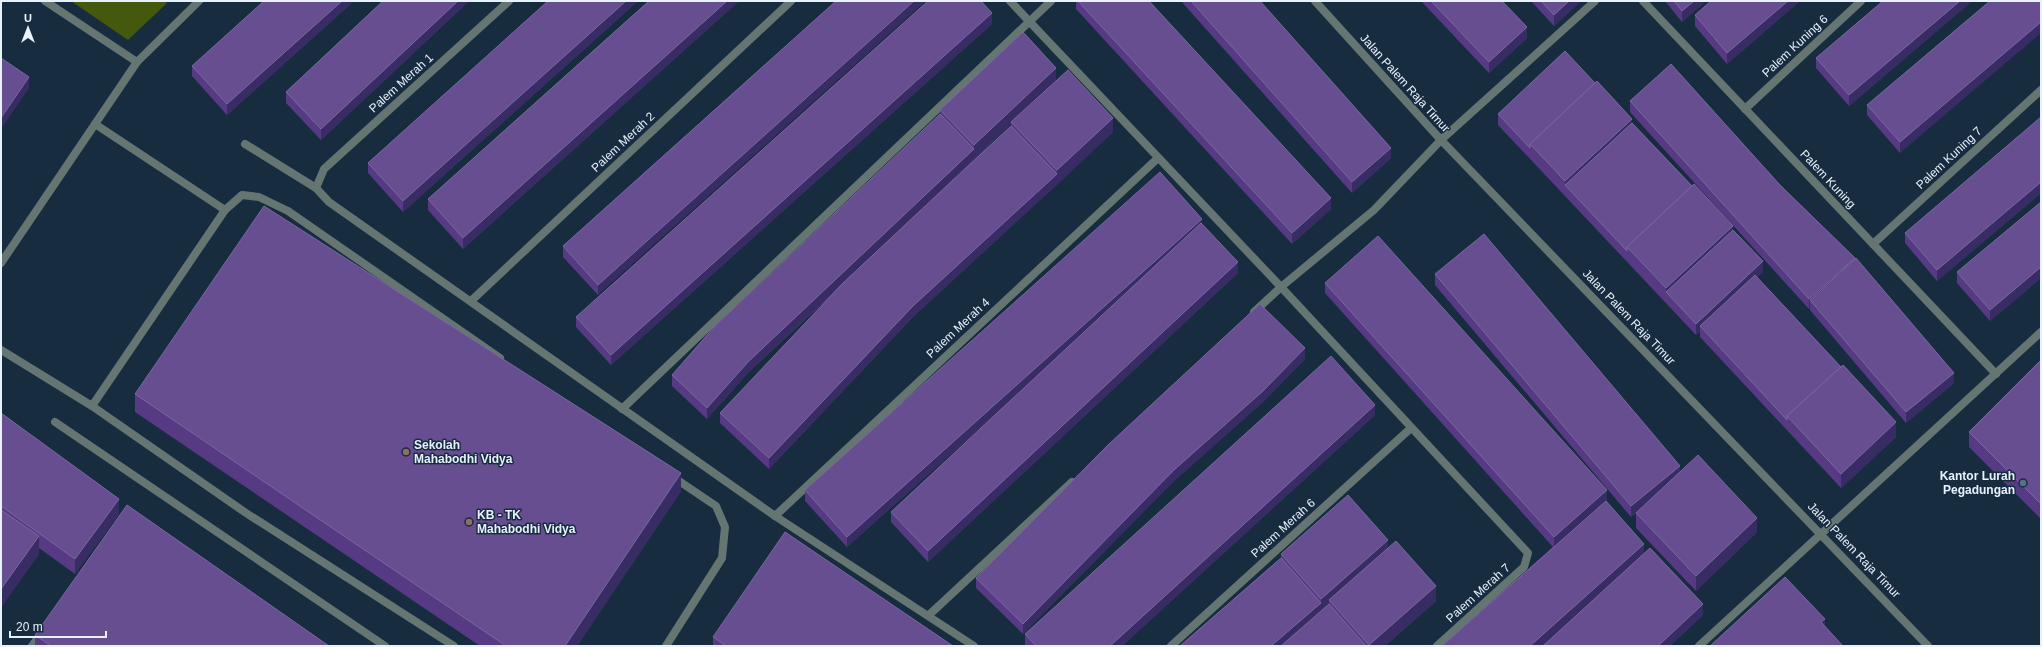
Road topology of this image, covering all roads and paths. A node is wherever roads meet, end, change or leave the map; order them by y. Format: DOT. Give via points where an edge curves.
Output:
graph roads {
  1 [pos="45,1"];
  2 [pos="199,1"];
  3 [pos="509,1"];
  4 [pos="791,1"];
  5 [pos="1010,1"];
  6 [pos="1051,1"];
  7 [pos="1315,1"];
  8 [pos="1595,1"];
  9 [pos="1643,1"];
  10 [pos="1861,1"];
  11 [pos="190,4"];
  12 [pos="1028,21"];
  13 [pos="137,62"];
  14 [pos="2041,90"];
  15 [pos="1745,109"];
  16 [pos="95,124"];
  17 [pos="1441,140"];
  18 [pos="245,144"];
  19 [pos="1158,158"];
  20 [pos="316,188"];
  21 [pos="225,210"];
  22 [pos="1873,244"];
  23 [pos="1,263"];
  24 [pos="1281,287"];
  25 [pos="471,301"];
  26 [pos="1246,320"];
  27 [pos="2041,332"];
  28 [pos="1,350"];
  29 [pos="508,363"];
  30 [pos="1996,374"];
  31 [pos="92,406"];
  32 [pos="622,409"];
  33 [pos="55,422"];
  34 [pos="1411,428"];
  35 [pos="664,470"];
  36 [pos="1079,475"];
  37 [pos="775,516"];
  38 [pos="1822,534"];
  39 [pos="929,615"];
  40 [pos="46,627"];
  41 [pos="32,646"];
  42 [pos="385,646"];
  43 [pos="454,646"];
  44 [pos="666,646"];
  45 [pos="974,646"];
  46 [pos="1171,646"];
  47 [pos="1438,646"];
  48 [pos="1699,646"];
  49 [pos="1928,646"];
  1 -- 13 [label="street"];
  2 -- 11 [label="street"];
  3 -- 20 [label="street, Palem Merah 1" via="324,169"];
  4 -- 25 [label="street, Palem Merah 2"];
  5 -- 12 [label="street"];
  6 -- 12 [label="street"];
  7 -- 17 [label="street, Jalan Palem Raja Timur"];
  8 -- 17 [label="street"];
  9 -- 15 [label="street, Palem Kuning"];
  10 -- 15 [label="street, Palem Kuning 6"];
  11 -- 13 [label="street"];
  12 -- 19 [label="street"];
  12 -- 32 [label="street"];
  13 -- 16 [label="street"];
  14 -- 22 [label="street, Palem Kuning 7"];
  15 -- 22 [label="street, Palem Kuning"];
  16 -- 21 [label="street"];
  16 -- 23 [label="street"];
  17 -- 24 [label="street" via="1374,210"];
  17 -- 38 [label="street, Jalan Palem Raja Timur"];
  18 -- 20 [label="street"];
  19 -- 24 [label="street"];
  19 -- 37 [label="street, Palem Merah 4"];
  20 -- 25 [label="street" via="329,202"];
  21 -- 29 [label="street" via="242,195 259,197 288,211"];
  21 -- 31 [label="street"];
  22 -- 30 [label="street, Palem Kuning"];
  24 -- 26 [label="street"];
  24 -- 34 [label="street"];
  25 -- 32 [label="street"];
  27 -- 30 [label="street"];
  28 -- 31 [label="street"];
  30 -- 38 [label="street"];
  31 -- 43 [label="street" via="246,513"];
  32 -- 37 [label="street"];
  33 -- 42 [label="street"];
  34 -- 46 [label="street, Palem Merah 6"];
  34 -- 47 [label="street, Palem Merah 7" via="1528,553 1524,567"];
  35 -- 44 [label="street" via="716,506 724,527 722,558"];
  36 -- 39 [label="street"];
  37 -- 39 [label="street"];
  38 -- 48 [label="street"];
  38 -- 49 [label="street, Jalan Palem Raja Timur"];
  39 -- 45 [label="street"];
  40 -- 41 [label="street"];
}
